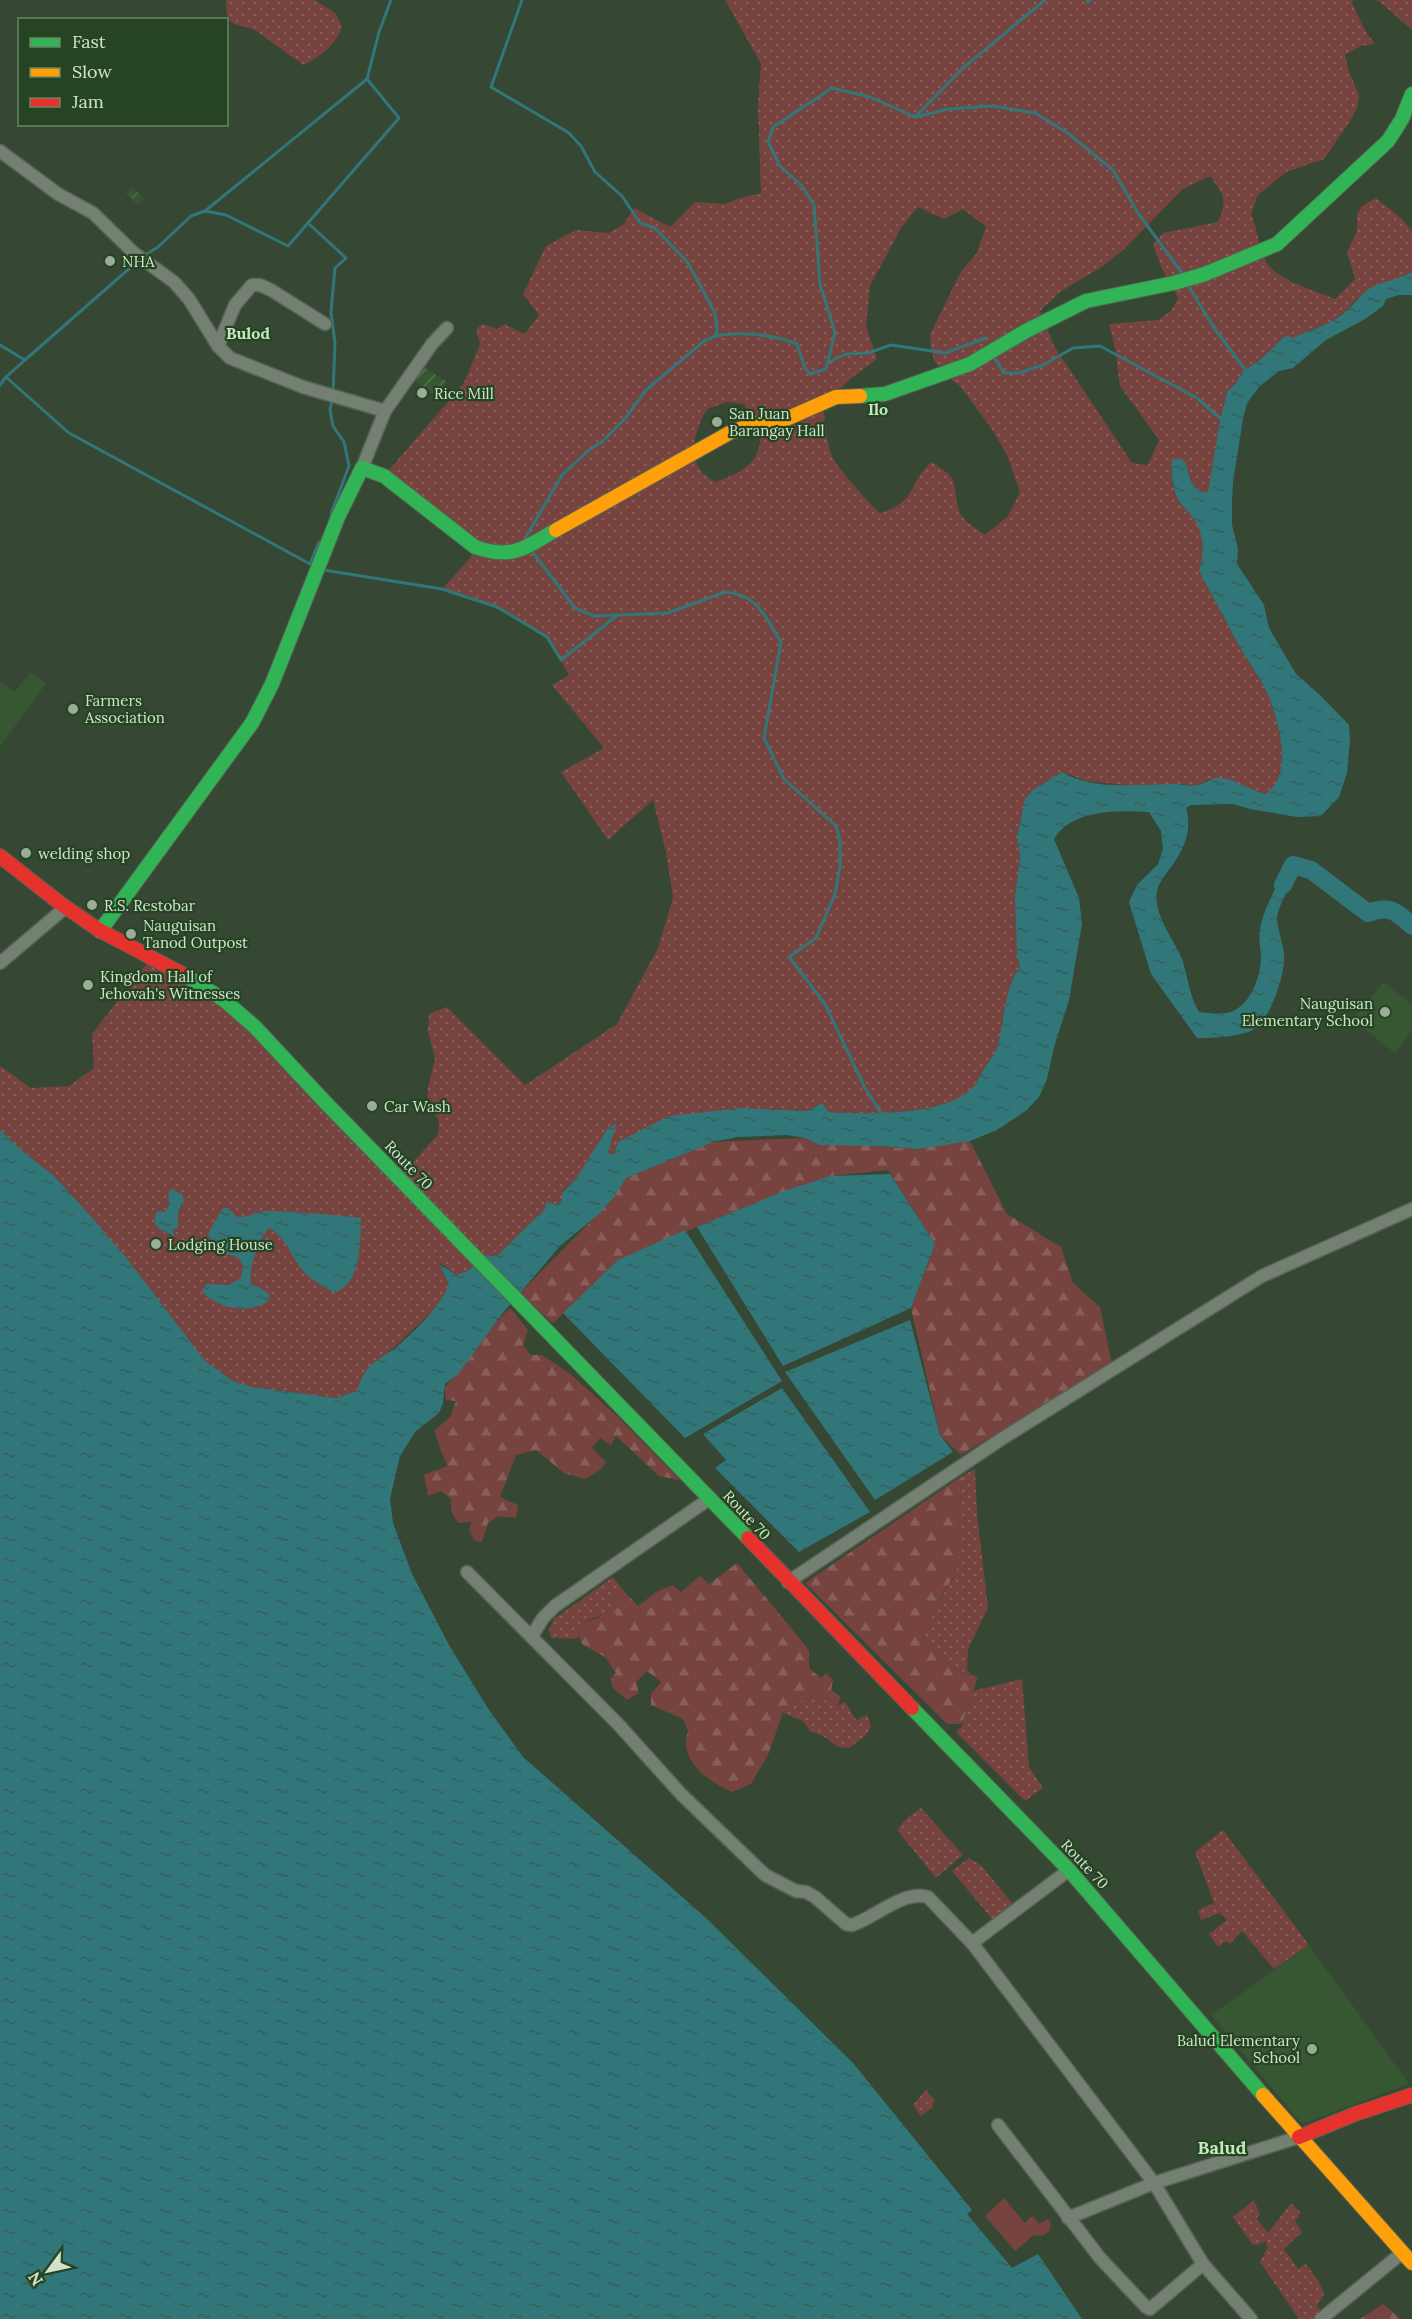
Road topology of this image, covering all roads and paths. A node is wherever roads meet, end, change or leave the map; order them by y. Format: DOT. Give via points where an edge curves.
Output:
graph roads {
  1 [pos="1412,94"];
  2 [pos="0,151"];
  3 [pos="326,324"];
  4 [pos="447,328"];
  5 [pos="218,346"];
  6 [pos="385,411"];
  7 [pos="362,468"];
  8 [pos="0,856"];
  9 [pos="66,907"];
  10 [pos="100,931"];
  11 [pos="0,963"];
  12 [pos="1412,1209"];
  13 [pos="710,1499"];
  14 [pos="467,1572"];
  15 [pos="788,1582"];
  16 [pos="532,1636"];
  17 [pos="1069,1870"];
  18 [pos="972,1943"];
  19 [pos="1412,2095"];
  20 [pos="998,2125"];
  21 [pos="1299,2137"];
  22 [pos="1154,2183"];
  23 [pos="1068,2217"];
  24 [pos="1402,2253"];
  25 [pos="1203,2264"];
  26 [pos="1412,2264"];
  27 [pos="1154,2314"];
  28 [pos="1251,2319"];
  29 [pos="1322,2319"];
  1 -- 7 [label="main road" via="1388,141 1277,244 1205,274 1086,301 970,364 885,394 837,397 786,419 731,432 517,552 500,554 475,547 384,476"];
  2 -- 5 [label="street" via="58,194 93,213 134,253 174,282"];
  3 -- 5 [label="street" via="271,290 252,285 235,305"];
  4 -- 6 [label="street"];
  5 -- 6 [label="street" via="230,358 303,387"];
  6 -- 7 [label="street"];
  7 -- 10 [label="main road" via="252,723"];
  8 -- 9 [label="main road, Route 70"];
  9 -- 10 [label="main road, Route 70"];
  9 -- 11 [label="street"];
  10 -- 13 [label="main road, Route 70" via="208,988 242,1015"];
  12 -- 15 [label="street" via="1262,1276 1003,1438"];
  13 -- 15 [label="main road, Route 70"];
  13 -- 16 [label="street" via="555,1606"];
  14 -- 16 [label="street"];
  15 -- 17 [label="main road, Route 70"];
  16 -- 18 [label="street" via="681,1794 765,1875 815,1897 852,1925 920,1894 928,1897"];
  17 -- 18 [label="street"];
  17 -- 21 [label="main road, Route 70"];
  18 -- 22 [label="street"];
  19 -- 21 [label="main road"];
  20 -- 23 [label="street"];
  21 -- 22 [label="street"];
  21 -- 24 [label="main road, Route 70"];
  22 -- 23 [label="street"];
  22 -- 25 [label="street"];
  23 -- 27 [label="street" via="1100,2258"];
  24 -- 26 [label="main road, Route 70"];
  24 -- 29 [label="street"];
  25 -- 27 [label="street"];
  25 -- 28 [label="street"];
}
